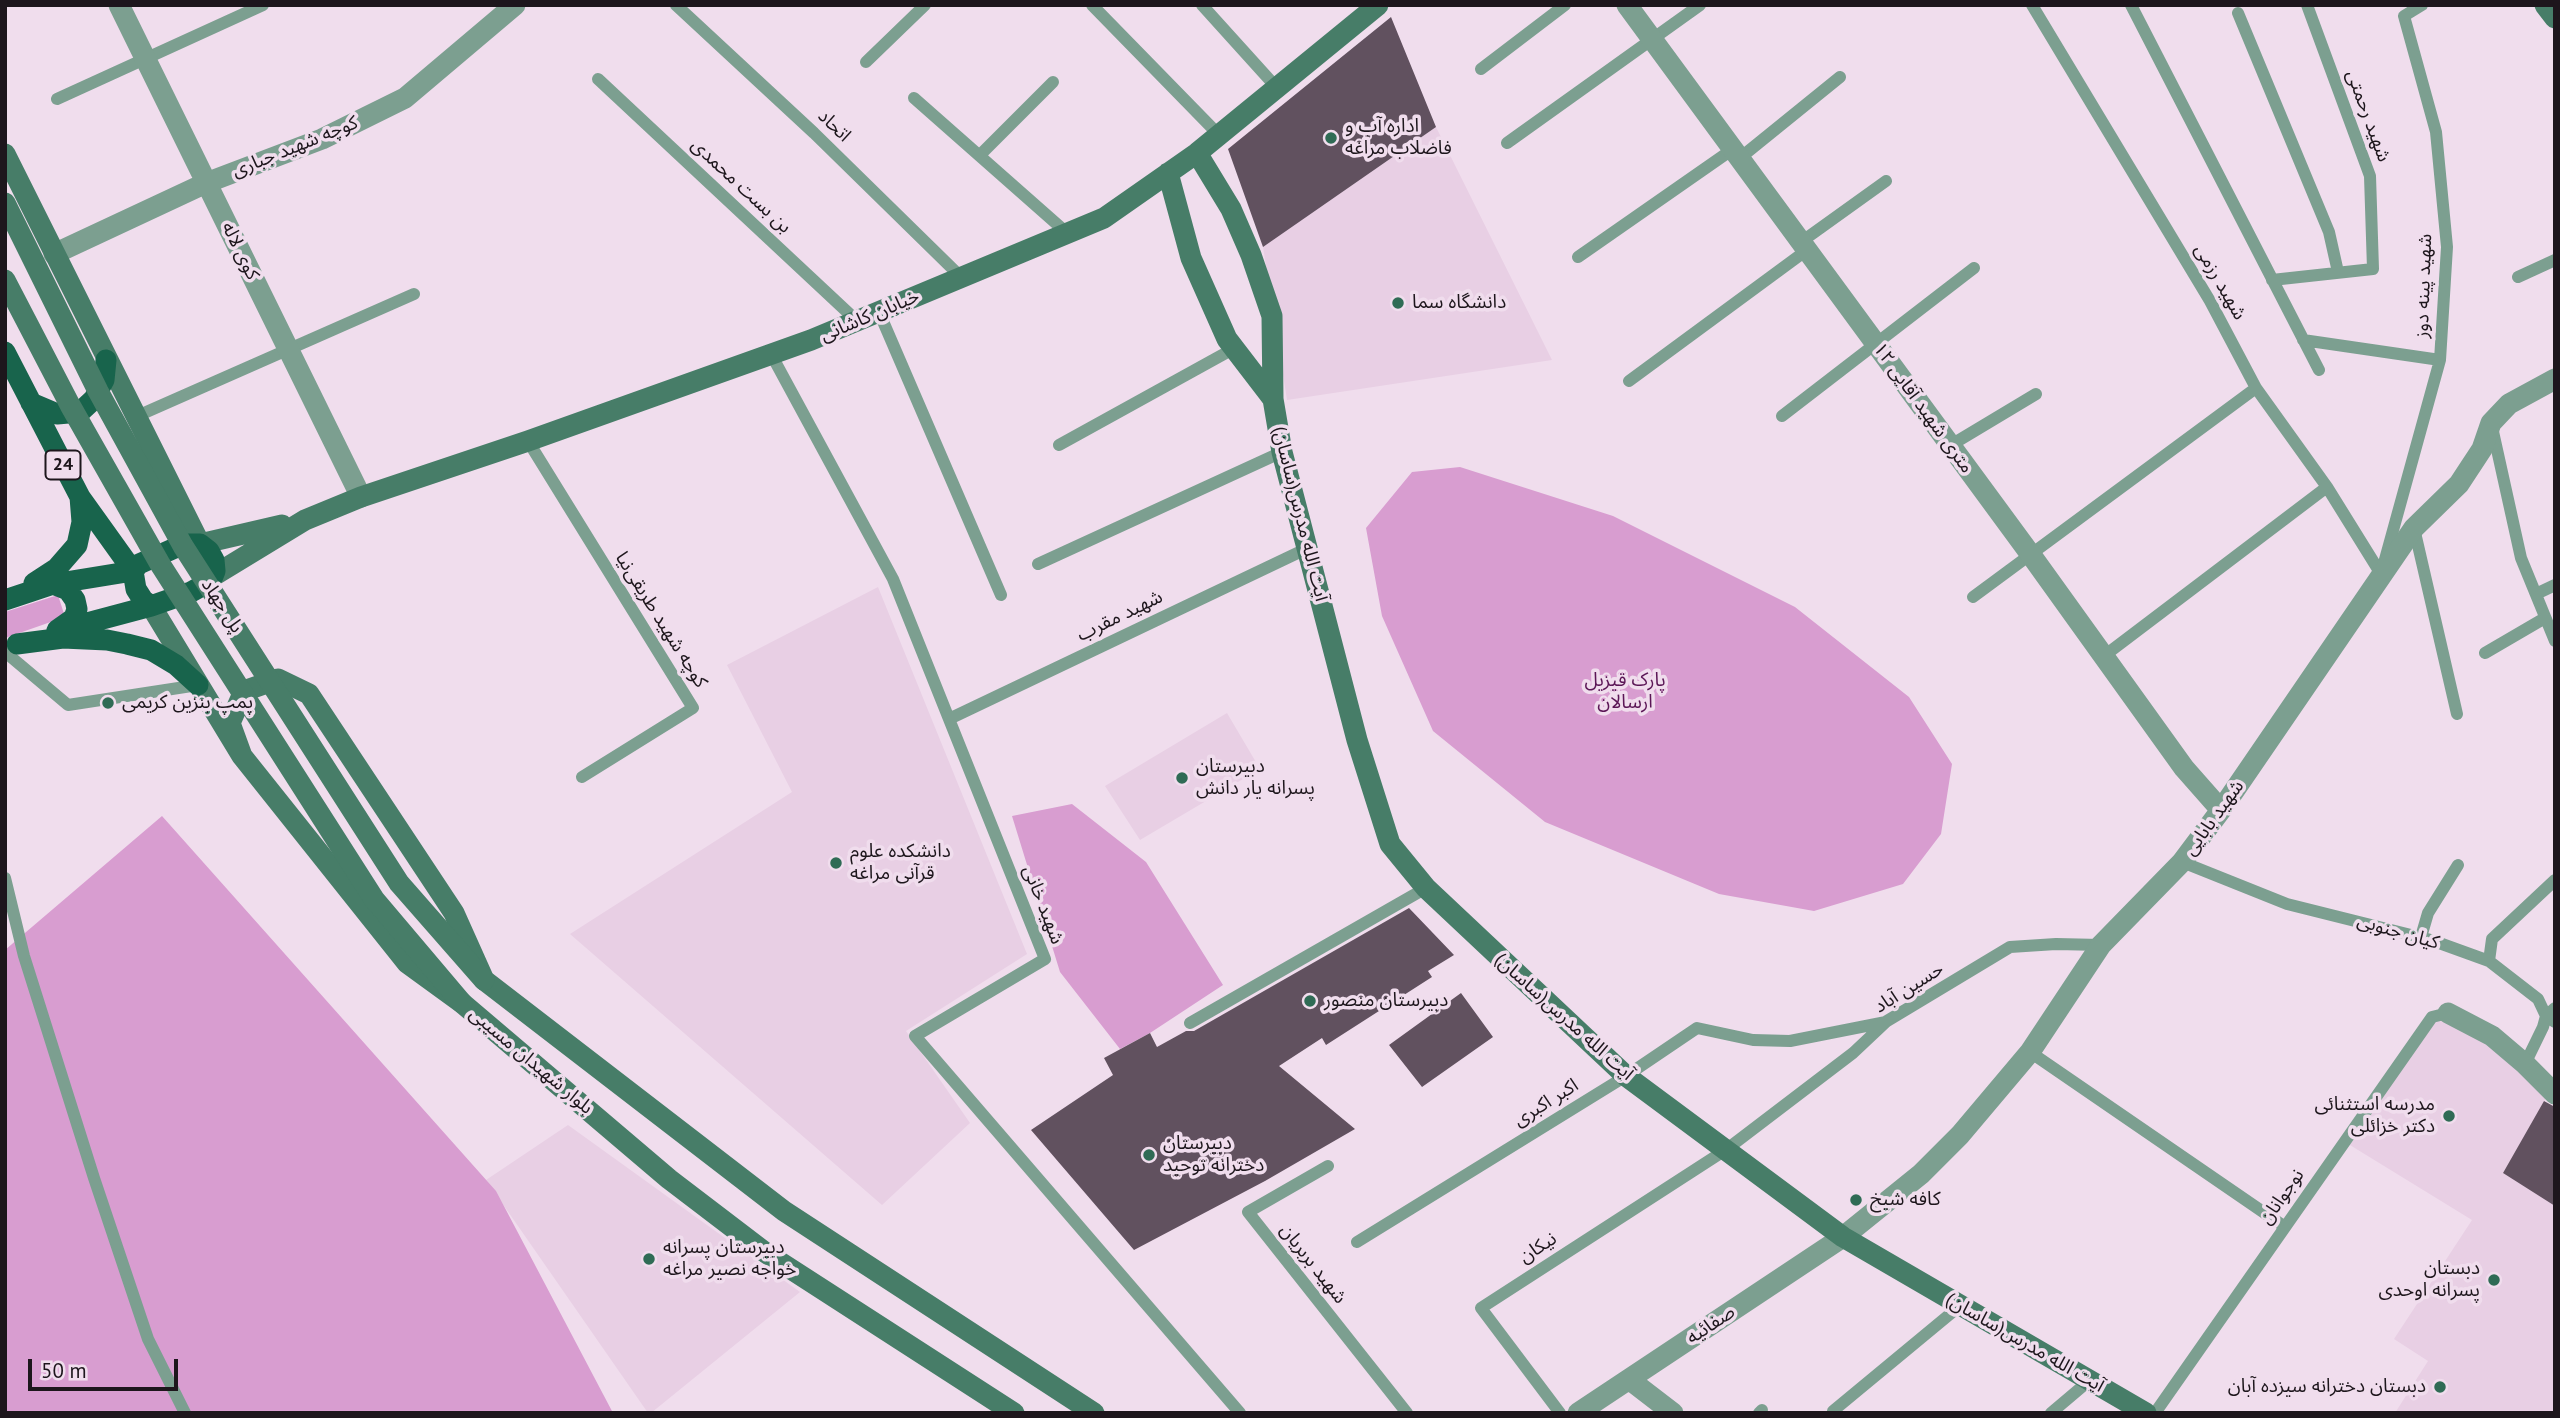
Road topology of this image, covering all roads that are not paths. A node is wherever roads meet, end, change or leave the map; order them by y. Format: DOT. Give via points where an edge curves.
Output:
graph roads {
  1 [pos="119,5"];
  2 [pos="263,5"];
  3 [pos="515,5"];
  4 [pos="676,5"];
  5 [pos="925,5"];
  6 [pos="1092,5"];
  7 [pos="1202,5"];
  8 [pos="1565,5"];
  9 [pos="1627,5"];
  10 [pos="1700,5"];
  11 [pos="2032,5"];
  12 [pos="2131,5"];
  13 [pos="2307,5"];
  14 [pos="2422,5"];
  15 [pos="2545,5"];
  16 [pos="1370,7"];
  17 [pos="2238,13"];
  18 [pos="2555,18"];
  19 [pos="1652,39"];
  20 [pos="145,58"];
  21 [pos="866,62"];
  22 [pos="1481,69"];
  23 [pos="1840,77"];
  24 [pos="598,79"];
  25 [pos="1053,82"];
  26 [pos="1277,88"];
  27 [pos="914,98"];
  28 [pos="57,99"];
  29 [pos="1219,135"];
  30 [pos="1507,143"];
  31 [pos="1197,153"];
  32 [pos="5,154"];
  33 [pos="1736,154"];
  34 [pos="980,155"];
  35 [pos="1168,173"];
  36 [pos="1886,181"];
  37 [pos="206,183"];
  38 [pos="5,203"];
  39 [pos="1067,233"];
  40 [pos="1804,246"];
  41 [pos="54,254"];
  42 [pos="1578,257"];
  43 [pos="2555,260"];
  44 [pos="1974,268"];
  45 [pos="2337,272"];
  46 [pos="961,278"];
  47 [pos="2518,278"];
  48 [pos="5,280"];
  49 [pos="2272,280"];
  50 [pos="414,294"];
  51 [pos="879,312"];
  52 [pos="857,321"];
  53 [pos="2303,340"];
  54 [pos="1876,343"];
  55 [pos="288,349"];
  56 [pos="1233,349"];
  57 [pos="5,352"];
  58 [pos="771,354"];
  59 [pos="106,360"];
  60 [pos="2440,360"];
  61 [pos="2319,370"];
  62 [pos="2555,379"];
  63 [pos="1629,381"];
  64 [pos="2256,388"];
  65 [pos="99,391"];
  66 [pos="2036,394"];
  67 [pos="1273,398"];
  68 [pos="32,403"];
  69 [pos="1782,416"];
  70 [pos="135,417"];
  71 [pos="2491,423"];
  72 [pos="528,441"];
  73 [pos="1059,445"];
  74 [pos="1951,445"];
  75 [pos="1282,452"];
  76 [pos="2327,487"];
  77 [pos="80,497"];
  78 [pos="361,497"];
  79 [pos="305,520"];
  80 [pos="2414,528"];
  81 [pos="200,544"];
  82 [pos="1308,548"];
  83 [pos="2031,555"];
  84 [pos="1038,564"];
  85 [pos="133,571"];
  86 [pos="2381,574"];
  87 [pos="213,576"];
  88 [pos="52,584"];
  89 [pos="2555,585"];
  90 [pos="2536,594"];
  91 [pos="1001,596"];
  92 [pos="1973,597"];
  93 [pos="7,600"];
  94 [pos="152,606"];
  95 [pos="2545,618"];
  96 [pos="55,632"];
  97 [pos="2555,641"];
  98 [pos="9,648"];
  99 [pos="2485,653"];
  100 [pos="2104,656"];
  101 [pos="198,685"];
  102 [pos="2457,714"];
  103 [pos="949,719"];
  104 [pos="242,756"];
  105 [pos="582,777"];
  106 [pos="2221,810"];
  107 [pos="2182,862"];
  108 [pos="2458,865"];
  109 [pos="5,878"];
  110 [pos="2555,880"];
  111 [pos="1426,888"];
  112 [pos="2421,937"];
  113 [pos="2101,945"];
  114 [pos="2489,961"];
  115 [pos="484,980"];
  116 [pos="462,1003"];
  117 [pos="2448,1013"];
  118 [pos="2552,1015"];
  119 [pos="1887,1021"];
  120 [pos="1190,1023"];
  121 [pos="2030,1052"];
  122 [pos="2525,1064"];
  123 [pos="1626,1076"];
  124 [pos="2555,1094"];
  125 [pos="1727,1149"];
  126 [pos="1328,1166"];
  127 [pos="2285,1227"];
  128 [pos="1843,1237"];
  129 [pos="1357,1242"];
  130 [pos="1961,1305"];
  131 [pos="1630,1380"];
  132 [pos="2090,1380"];
  133 [pos="1833,1411"];
  134 [pos="185,1413"];
  135 [pos="1014,1413"];
  136 [pos="1094,1413"];
  137 [pos="1240,1413"];
  138 [pos="1406,1413"];
  139 [pos="1560,1413"];
  140 [pos="1578,1413"];
  141 [pos="1673,1413"];
  142 [pos="2051,1413"];
  143 [pos="2146,1413"];
  144 [pos="2155,1413"];
  1 -- 20 [label="street, کوی لاله"];
  2 -- 20 [label="lane"];
  3 -- 37 [label="street, کوچه شهید جباری" via="405,98 322,139"];
  4 -- 46 [label="lane, اتحاد"];
  5 -- 21 [label="lane"];
  6 -- 29 [label="lane"];
  7 -- 26 [label="lane"];
  8 -- 22 [label="lane"];
  9 -- 19 [label="street, ۱۲ متری شهید آقایی"];
  10 -- 19 [label="lane"];
  11 -- 64 [label="lane, شهید رزمی" via="2210,301"];
  12 -- 49 [label="lane"];
  13 -- 45 [label="lane, شهید رحمتی" via="2370,176 2373,269"];
  14 -- 60 [label="lane, شهید پینه دوز" via="2404,16 2437,145 2447,247"];
  15 -- 18 [label="main road"];
  16 -- 26 [label="main road, خیابان کاشانی"];
  17 -- 45 [label="lane" via="2329,232"];
  19 -- 30 [label="lane"];
  19 -- 33 [label="street, ۱۲ متری شهید آقایی"];
  20 -- 28 [label="lane"];
  20 -- 37 [label="street, کوی لاله"];
  23 -- 33 [label="lane"];
  24 -- 52 [label="lane, بن بست محمدی"];
  25 -- 34 [label="lane"];
  26 -- 29 [label="main road, خیابان کاشانی"];
  27 -- 34 [label="lane"];
  29 -- 31 [label="main road, خیابان کاشانی"];
  31 -- 35 [label="main road, خیابان کاشانی"];
  31 -- 67 [label="main road, آیت الله مدرس(ساسان)" via="1231,209 1272,316"];
  32 -- 41 [label="main road"];
  33 -- 40 [label="street, ۱۲ متری شهید آقایی"];
  33 -- 42 [label="lane"];
  34 -- 39 [label="lane"];
  35 -- 39 [label="main road, خیابان کاشانی" via="1104,218"];
  35 -- 56 [label="main road, آیت الله مدرس(ساسان)" via="1191,258"];
  36 -- 40 [label="lane"];
  37 -- 41 [label="street, کوچه شهید جباری"];
  37 -- 55 [label="street, کوی لاله"];
  38 -- 65 [label="main road, پل جهاد, bridge"];
  39 -- 46 [label="main road, خیابان کاشانی"];
  40 -- 54 [label="street, ۱۲ متری شهید آقایی"];
  40 -- 63 [label="lane"];
  41 -- 59 [label="main road"];
  43 -- 47 [label="lane"];
  44 -- 54 [label="lane"];
  45 -- 49 [label="lane, شهید رحمتی"];
  46 -- 51 [label="main road, خیابان کاشانی"];
  48 -- 116 [label="main road, پل جهاد, bridge" via="160,564 373,899"];
  49 -- 53 [label="lane"];
  50 -- 55 [label="lane"];
  51 -- 52 [label="main road, خیابان کاشانی"];
  51 -- 91 [label="lane"];
  52 -- 58 [label="main road, خیابان کاشانی"];
  53 -- 60 [label="lane"];
  53 -- 61 [label="lane"];
  54 -- 69 [label="lane"];
  54 -- 74 [label="street, ۱۲ متری شهید آقایی"];
  55 -- 70 [label="lane"];
  55 -- 78 [label="street, کوی لاله"];
  56 -- 67 [label="main road, آیت الله مدرس(ساسان)"];
  56 -- 73 [label="lane"];
  57 -- 68 [label="main road, 24"];
  58 -- 72 [label="main road, خیابان کاشانی"];
  58 -- 103 [label="lane, شهید خانی" via="893,579"];
  59 -- 65 [label="main road"];
  59 -- 70 [label="main road"];
  60 -- 86 [label="lane, شهید پینه دوز"];
  62 -- 71 [label="street, شهید بابایی" via="2509,404"];
  64 -- 76 [label="lane, شهید رزمی"];
  64 -- 83 [label="lane"];
  65 -- 68 [label="main road" via="80,412 57,414"];
  65 -- 115 [label="main road, پل جهاد, bridge" via="183,547 399,883"];
  66 -- 74 [label="lane"];
  67 -- 75 [label="main road, آیت الله مدرس(ساسان)"];
  68 -- 77 [label="main road, 24"];
  70 -- 81 [label="main road"];
  71 -- 80 [label="street, شهید بابایی" via="2482,449 2459,484"];
  71 -- 90 [label="lane" via="2521,558"];
  72 -- 78 [label="main road, خیابان کاشانی"];
  72 -- 105 [label="lane, کوچه شهید طریقی‌نیا" via="693,708"];
  74 -- 83 [label="street, ۱۲ متری شهید آقایی"];
  75 -- 82 [label="main road, آیت الله مدرس(ساسان)"];
  75 -- 84 [label="lane"];
  76 -- 86 [label="lane, شهید رزمی"];
  76 -- 100 [label="lane"];
  77 -- 85 [label="main road, 24"];
  77 -- 93 [label="main road" via="82,522 77,545 57,568"];
  78 -- 79 [label="main road, خیابان کاشانی"];
  79 -- 81 [label="main road, خیابان کاشانی"];
  79 -- 87 [label="main road, خیابان کاشانی"];
  80 -- 86 [label="street, شهید بابایی"];
  80 -- 102 [label="lane"];
  81 -- 85 [label="main road" via="167,550"];
  81 -- 87 [label="main road" via="214,560"];
  82 -- 103 [label="lane, شهید مقرب"];
  82 -- 111 [label="main road, آیت الله مدرس(ساسان)" via="1357,740 1390,844"];
  83 -- 92 [label="lane"];
  83 -- 100 [label="street, ۱۲ متری شهید آقایی"];
  85 -- 88 [label="main road"];
  85 -- 94 [label="main road, 24" via="136,589"];
  86 -- 106 [label="street, شهید بابایی"];
  87 -- 94 [label="main road" via="191,592"];
  88 -- 93 [label="main road"];
  88 -- 96 [label="main road" via="68,590 77,609 74,618"];
  89 -- 90 [label="lane"];
  90 -- 95 [label="lane"];
  94 -- 96 [label="main road"];
  94 -- 101 [label="main road, بلوار شهیدان مسیبی"];
  95 -- 97 [label="lane"];
  95 -- 99 [label="lane"];
  96 -- 98 [label="main road"];
  98 -- 101 [label="main road" via="63,638 107,640 151,650"];
  98 -- 101 [label="lane" via="68,705"];
  100 -- 106 [label="street, ۱۲ متری شهید آقایی" via="2184,768"];
  101 -- 104 [label="main road, بلوار شهیدان مسیبی"];
  103 -- 137 [label="lane, شهید خانی" via="1045,959 915,1036"];
  104 -- 115 [label="main road" via="230,723 244,691 278,679 309,694 454,913"];
  104 -- 116 [label="main road, بلوار شهیدان مسیبی" via="407,963"];
  106 -- 107 [label="street, شهید بابایی"];
  107 -- 112 [label="lane, کیان جنوبی" via="2287,904"];
  107 -- 113 [label="street, شهید بابایی"];
  108 -- 112 [label="lane" via="2428,913"];
  109 -- 134 [label="lane" via="24,956 94,1178 149,1339"];
  110 -- 114 [label="lane" via="2492,939"];
  111 -- 120 [label="lane"];
  111 -- 123 [label="main road, آیت الله مدرس(ساسان)"];
  112 -- 114 [label="lane, کیان جنوبی"];
  113 -- 119 [label="lane, حسین آباد" via="2010,947"];
  113 -- 121 [label="street, شهید بابایی"];
  114 -- 118 [label="lane, کیان جنوبی" via="2539,999"];
  115 -- 136 [label="main road, بلوار شهیدان مسیبی" via="784,1212"];
  116 -- 135 [label="main road, بلوار شهیدان مسیبی" via="669,1179 766,1253"];
  117 -- 122 [label="street" via="2492,1036"];
  117 -- 127 [label="lane, نوجوانان" via="2432,1017"];
  118 -- 122 [label="lane, کیان جنوبی"];
  119 -- 123 [label="lane, اکبر اکبری" via="1790,1041 1753,1040 1697,1028"];
  119 -- 125 [label="lane, حسین آباد" via="1853,1053"];
  121 -- 127 [label="lane"];
  121 -- 128 [label="street, شهید بابایی" via="1961,1135"];
  122 -- 124 [label="street"];
  123 -- 125 [label="main road, آیت الله مدرس(ساسان)"];
  123 -- 129 [label="lane, اکبر اکبری"];
  125 -- 128 [label="main road, آیت الله مدرس(ساسان)"];
  125 -- 139 [label="lane, نیکان" via="1480,1308"];
  126 -- 138 [label="lane, شهید بربریان" via="1248,1212"];
  127 -- 144 [label="lane, نوجوانان"];
  128 -- 130 [label="main road, آیت الله مدرس(ساسان)"];
  128 -- 131 [label="street, صفائیه"];
  130 -- 132 [label="main road, آیت الله مدرس(ساسان)"];
  130 -- 133 [label="lane"];
  131 -- 140 [label="street, صفائیه"];
  131 -- 141 [label="street"];
  132 -- 142 [label="lane"];
  132 -- 143 [label="main road, آیت الله مدرس(ساسان)"];
}
